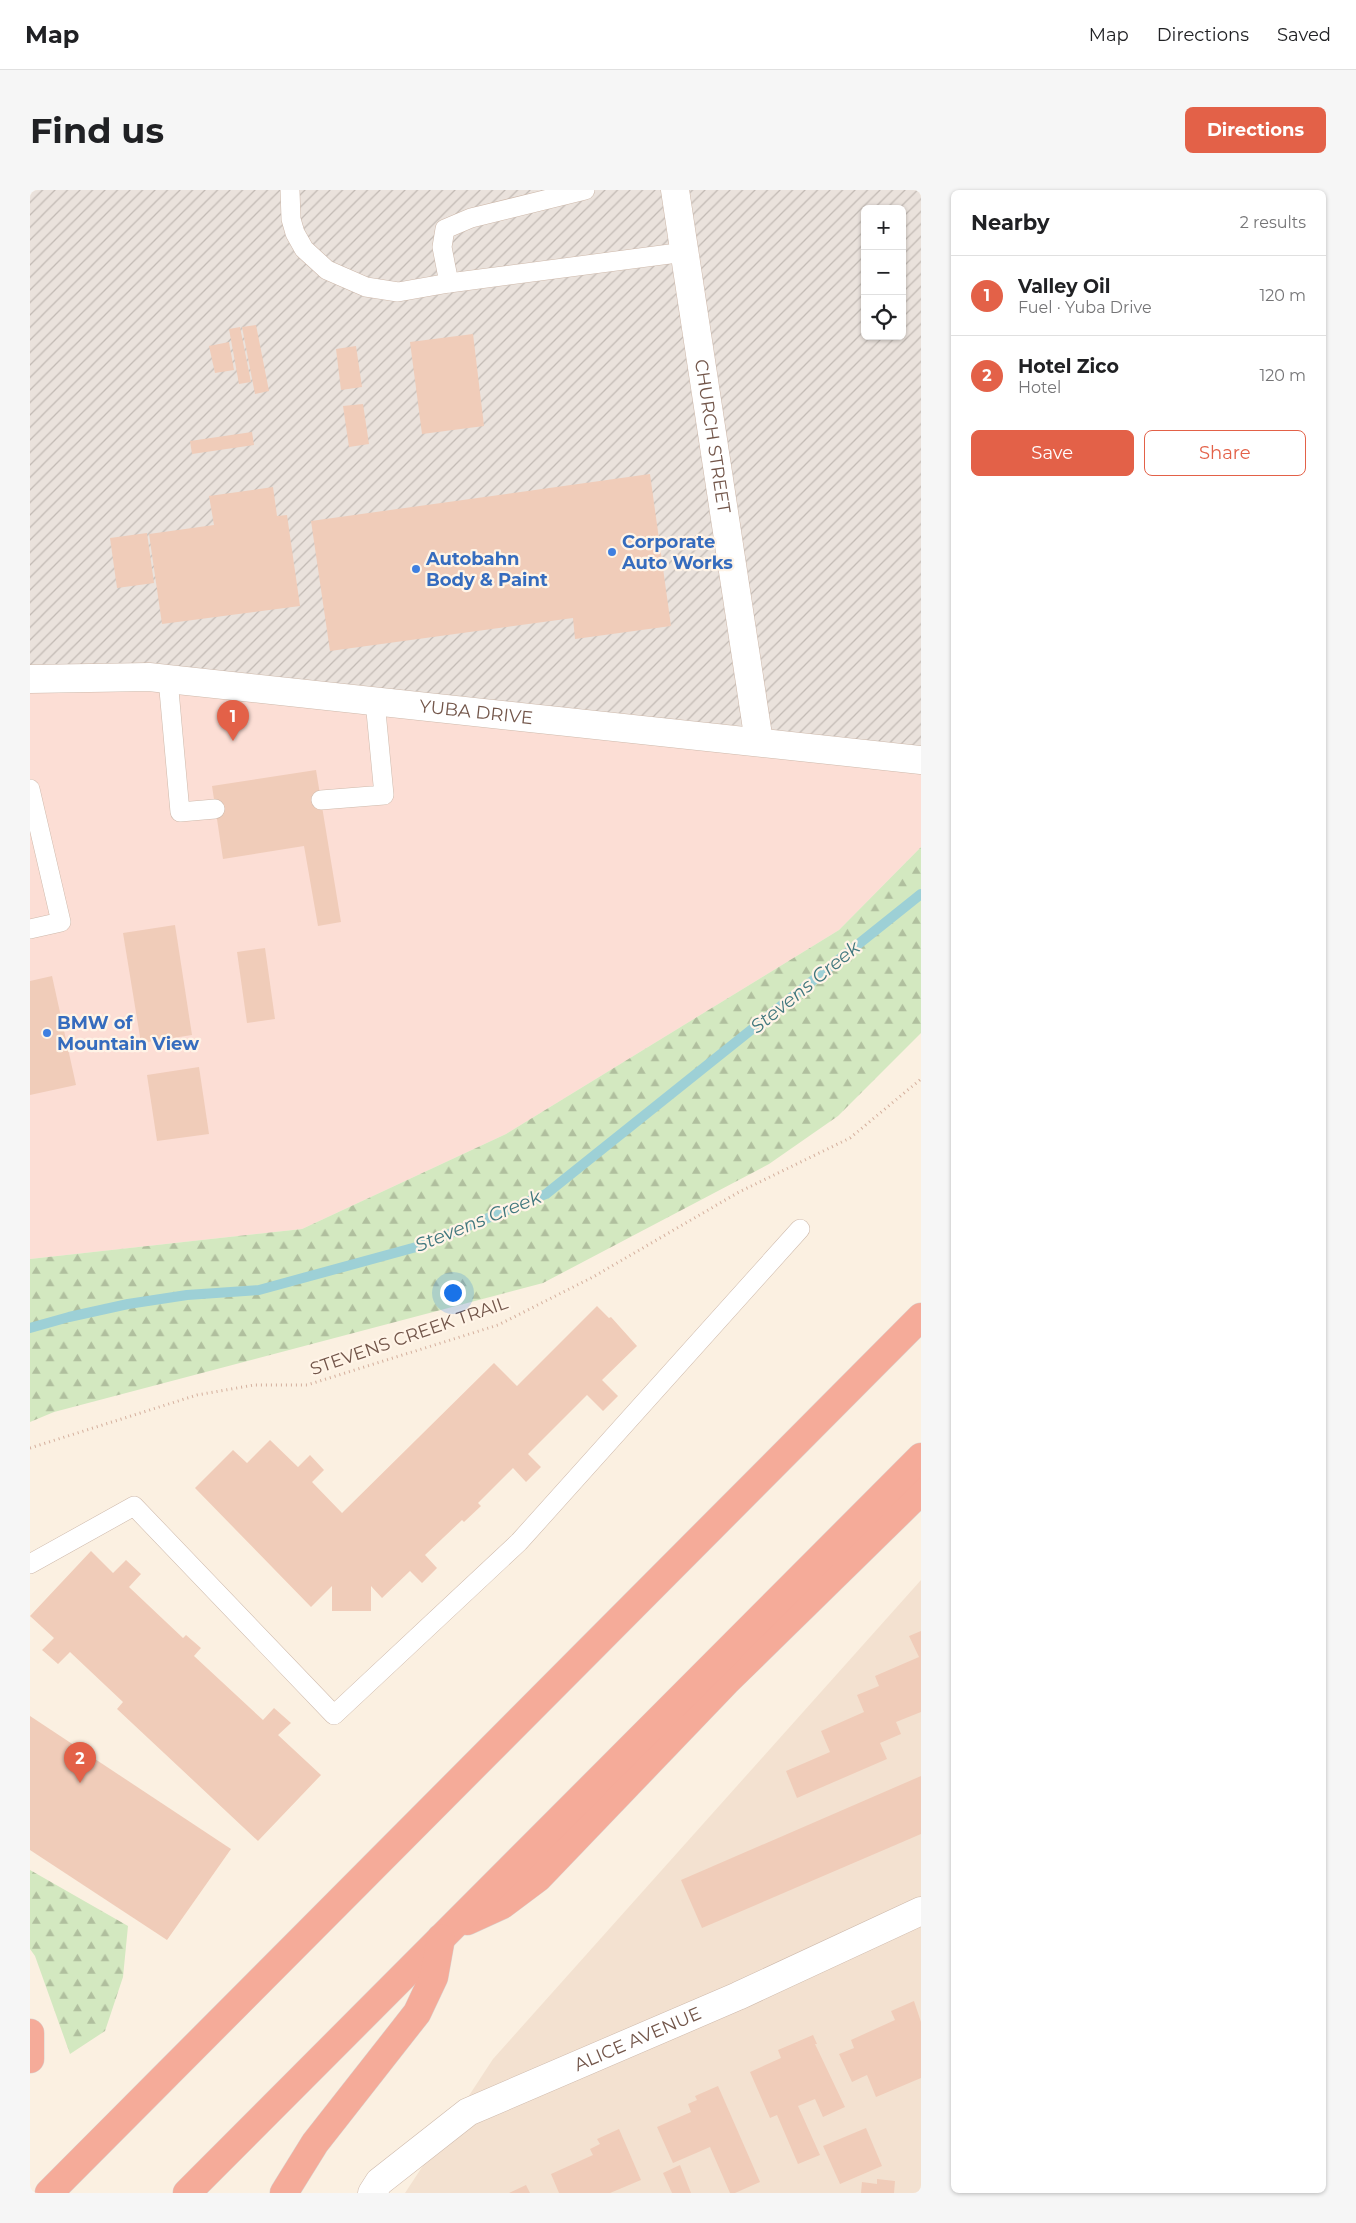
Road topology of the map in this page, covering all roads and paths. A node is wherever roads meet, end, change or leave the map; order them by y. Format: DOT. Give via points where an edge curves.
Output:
graph roads {
  1 [pos="290,190"];
  2 [pos="585,190"];
  3 [pos="675,190"];
  4 [pos="685,252"];
  5 [pos="449,283"];
  6 [pos="30,678"];
  7 [pos="168,679"];
  8 [pos="375,701"];
  9 [pos="759,742"];
  10 [pos="921,760"];
  11 [pos="30,789"];
  12 [pos="321,800"];
  13 [pos="215,809"];
  14 [pos="30,929"];
  15 [pos="921,1079"];
  16 [pos="800,1229"];
  17 [pos="921,1317"];
  18 [pos="30,1448"];
  19 [pos="921,1457"];
  20 [pos="921,1491"];
  21 [pos="30,1564"];
  22 [pos="921,1911"];
  23 [pos="447,1932"];
  24 [pos="30,2033"];
  25 [pos="30,2059"];
  26 [pos="48,2193"];
  27 [pos="187,2193"];
  28 [pos="284,2193"];
  29 [pos="372,2193"];
  1 -- 5 [label="lane" via="295,233 304,250 327,270 366,287 398,292"];
  2 -- 5 [label="lane" via="471,218 445,229 442,247"];
  3 -- 4 [label="street, CHURCH STREET"];
  4 -- 5 [label="lane"];
  4 -- 9 [label="street, CHURCH STREET"];
  6 -- 7 [label="street, YUBA DRIVE"];
  7 -- 8 [label="street, YUBA DRIVE"];
  7 -- 13 [label="lane" via="180,812"];
  8 -- 9 [label="street, YUBA DRIVE"];
  8 -- 12 [label="lane" via="384,795"];
  9 -- 10 [label="street, YUBA DRIVE"];
  11 -- 14 [label="lane" via="61,922"];
  15 -- 18 [label="path, STEVENS CREEK TRAIL" via="850,1138 738,1192 593,1277 498,1325 307,1385 254,1385 197,1395"];
  16 -- 21 [label="lane" via="519,1542 334,1715 134,1506"];
  17 -- 26 [label="highway"];
  19 -- 23 [label="highway"];
  20 -- 23 [label="highway" via="726,1682 538,1878 502,1905"];
  22 -- 29 [label="street, ALICE AVENUE" via="738,1996 468,2112 379,2182"];
  23 -- 27 [label="highway"];
  23 -- 28 [label="highway" via="434,1977 417,2013 314,2143"];
  24 -- 25 [label="highway"];
}
